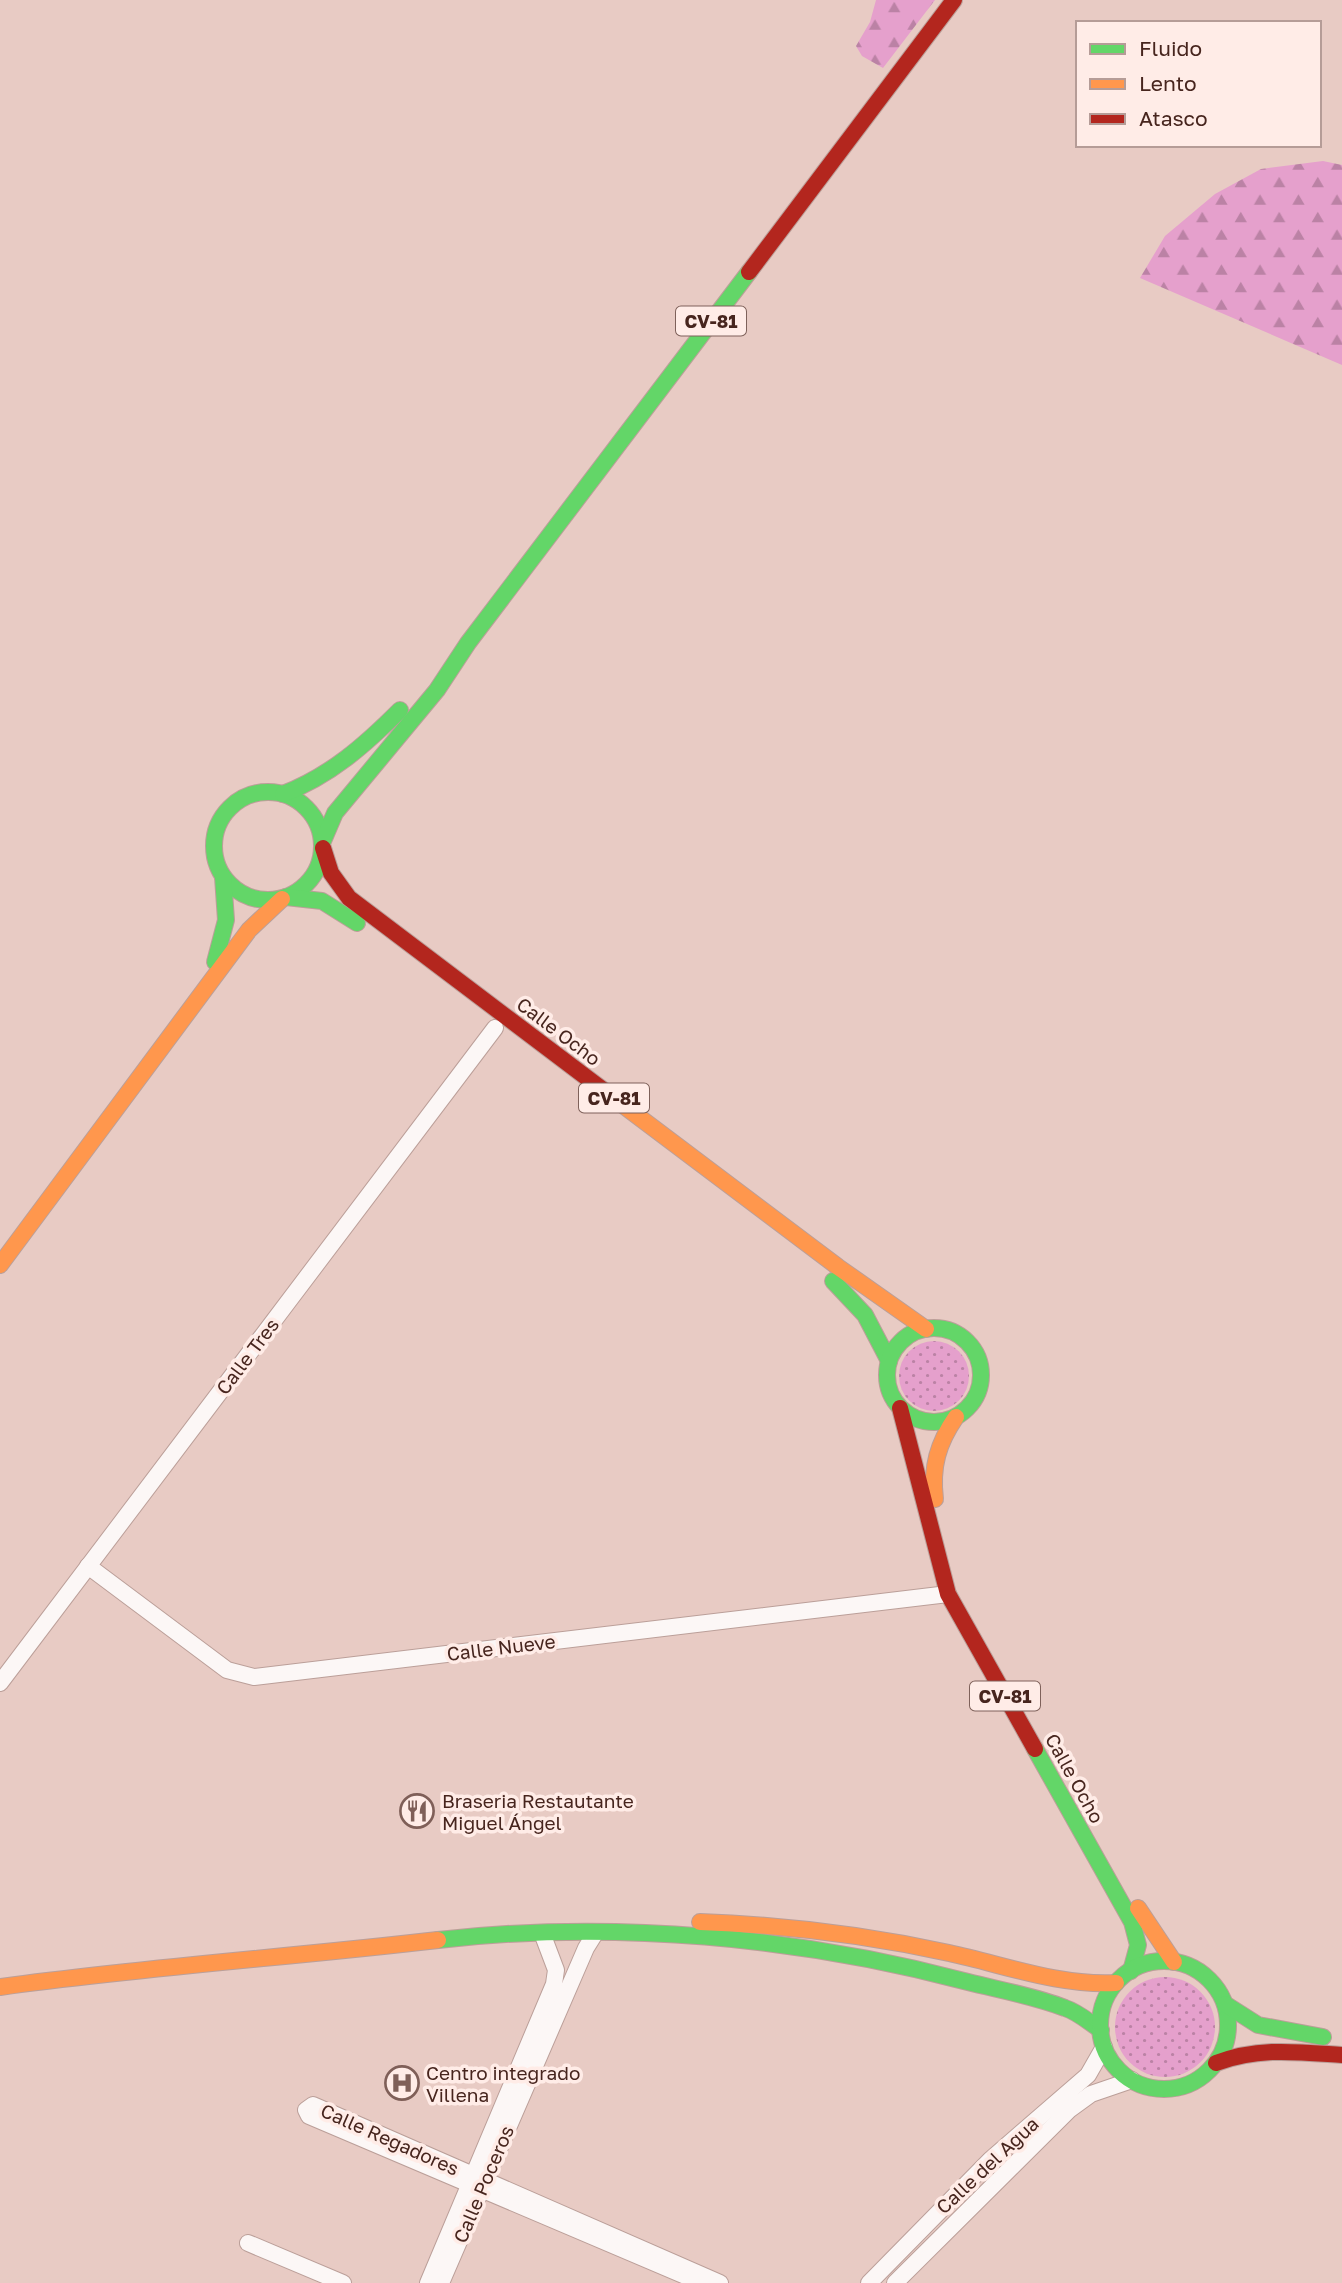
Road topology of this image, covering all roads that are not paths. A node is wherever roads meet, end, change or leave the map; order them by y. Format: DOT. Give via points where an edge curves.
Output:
graph roads {
  1 [pos="954,0"];
  2 [pos="468,643"];
  3 [pos="283,793"];
  4 [pos="323,845"];
  5 [pos="223,877"];
  6 [pos="284,898"];
  7 [pos="495,1028"];
  8 [pos="156,1059"];
  9 [pos="0,1265"];
  10 [pos="926,1329"];
  11 [pos="889,1361"];
  12 [pos="900,1408"];
  13 [pos="956,1417"];
  14 [pos="88,1566"];
  15 [pos="948,1594"];
  16 [pos="0,1683"];
  17 [pos="596,1932"];
  18 [pos="542,1933"];
  19 [pos="1174,1962"];
  20 [pos="179,1965"];
  21 [pos="1131,1970"];
  22 [pos="1116,1983"];
  23 [pos="0,1987"];
  24 [pos="1225,2004"];
  25 [pos="1101,2030"];
  26 [pos="1342,2040"];
  27 [pos="1104,2047"];
  28 [pos="1342,2055"];
  29 [pos="1216,2063"];
  30 [pos="1132,2080"];
  31 [pos="478,2182"];
  32 [pos="248,2243"];
  33 [pos="343,2283"];
  34 [pos="428,2283"];
  35 [pos="441,2283"];
  36 [pos="702,2283"];
  37 [pos="720,2283"];
  38 [pos="869,2283"];
  39 [pos="895,2283"];
  1 -- 2 [label="main road, CV-81"];
  2 -- 3 [label="main road, CV-81" via="354,754 325,776"];
  2 -- 4 [label="main road, CV-81" via="437,690 335,813"];
  3 -- 4 [label="main road, CV-81" via="310,811"];
  3 -- 5 [label="main road, CV-81" via="250,795 224,814 214,845"];
  4 -- 6 [label="main road, CV-81" via="316,873"];
  4 -- 10 [label="main road, Calle Ocho / CV-81" via="331,873 349,898"];
  5 -- 6 [label="main road, CV-81" via="245,895"];
  5 -- 8 [label="main road" via="228,904 223,945"];
  6 -- 7 [label="main road, Calle Ocho / CV-81" via="315,899 339,909"];
  6 -- 8 [label="main road" via="249,930"];
  7 -- 11 [label="main road, Calle Ocho / CV-81" via="829,1278 865,1315"];
  7 -- 14 [label="street, Calle Tres"];
  8 -- 9 [label="main road"];
  10 -- 11 [label="main road" via="903,1340"];
  10 -- 13 [label="main road, CV-81" via="940,1329 965,1340 980,1365 978,1391"];
  11 -- 12 [label="main road, CV-81" via="888,1386"];
  12 -- 13 [label="main road" via="926,1422"];
  12 -- 15 [label="main road, Calle Ocho / CV-81"];
  13 -- 19 [label="main road, Calle Ocho / CV-81" via="937,1451 932,1481 959,1581 1139,1910"];
  14 -- 15 [label="street, Calle Nueve" via="228,1670 254,1677"];
  14 -- 16 [label="street, Calle Tres"];
  15 -- 21 [label="main road, Calle Ocho / CV-81" via="1132,1922 1138,1945"];
  17 -- 18 [label="main road"];
  17 -- 25 [label="main road" via="759,1942 891,1963 1067,2008"];
  17 -- 31 [label="street, Calle Poceros"];
  18 -- 20 [label="main road"];
  18 -- 31 [label="street, Calle Poceros" via="556,1970 554,1984"];
  19 -- 21 [label="main road"];
  19 -- 24 [label="main road" via="1202,1973"];
  20 -- 22 [label="main road" via="337,1938 436,1927 547,1921 708,1923 889,1942 1078,1983"];
  20 -- 23 [label="main road"];
  21 -- 22 [label="main road"];
  22 -- 25 [label="main road" via="1101,2013"];
  24 -- 26 [label="main road" via="1259,2028"];
  24 -- 29 [label="main road" via="1228,2035"];
  25 -- 27 [label="main road"];
  27 -- 30 [label="main road" via="1120,2072"];
  27 -- 38 [label="street, Calle del Agua" via="1088,2075 990,2160"];
  28 -- 29 [label="main road" via="1269,2050"];
  29 -- 30 [label="main road" via="1202,2077 1167,2089"];
  30 -- 39 [label="street, Calle del Agua" via="1091,2094 1069,2110"];
  31 -- 31 [label="street, Calle Regadores" via="313,2105 306,2110 309,2116"];
  31 -- 34 [label="street, Calle Poceros"];
  31 -- 35 [label="street, Calle Poceros"];
  31 -- 36 [label="street, Calle Regadores"];
  31 -- 37 [label="street, Calle Regadores"];
  32 -- 33 [label="street"];
}
